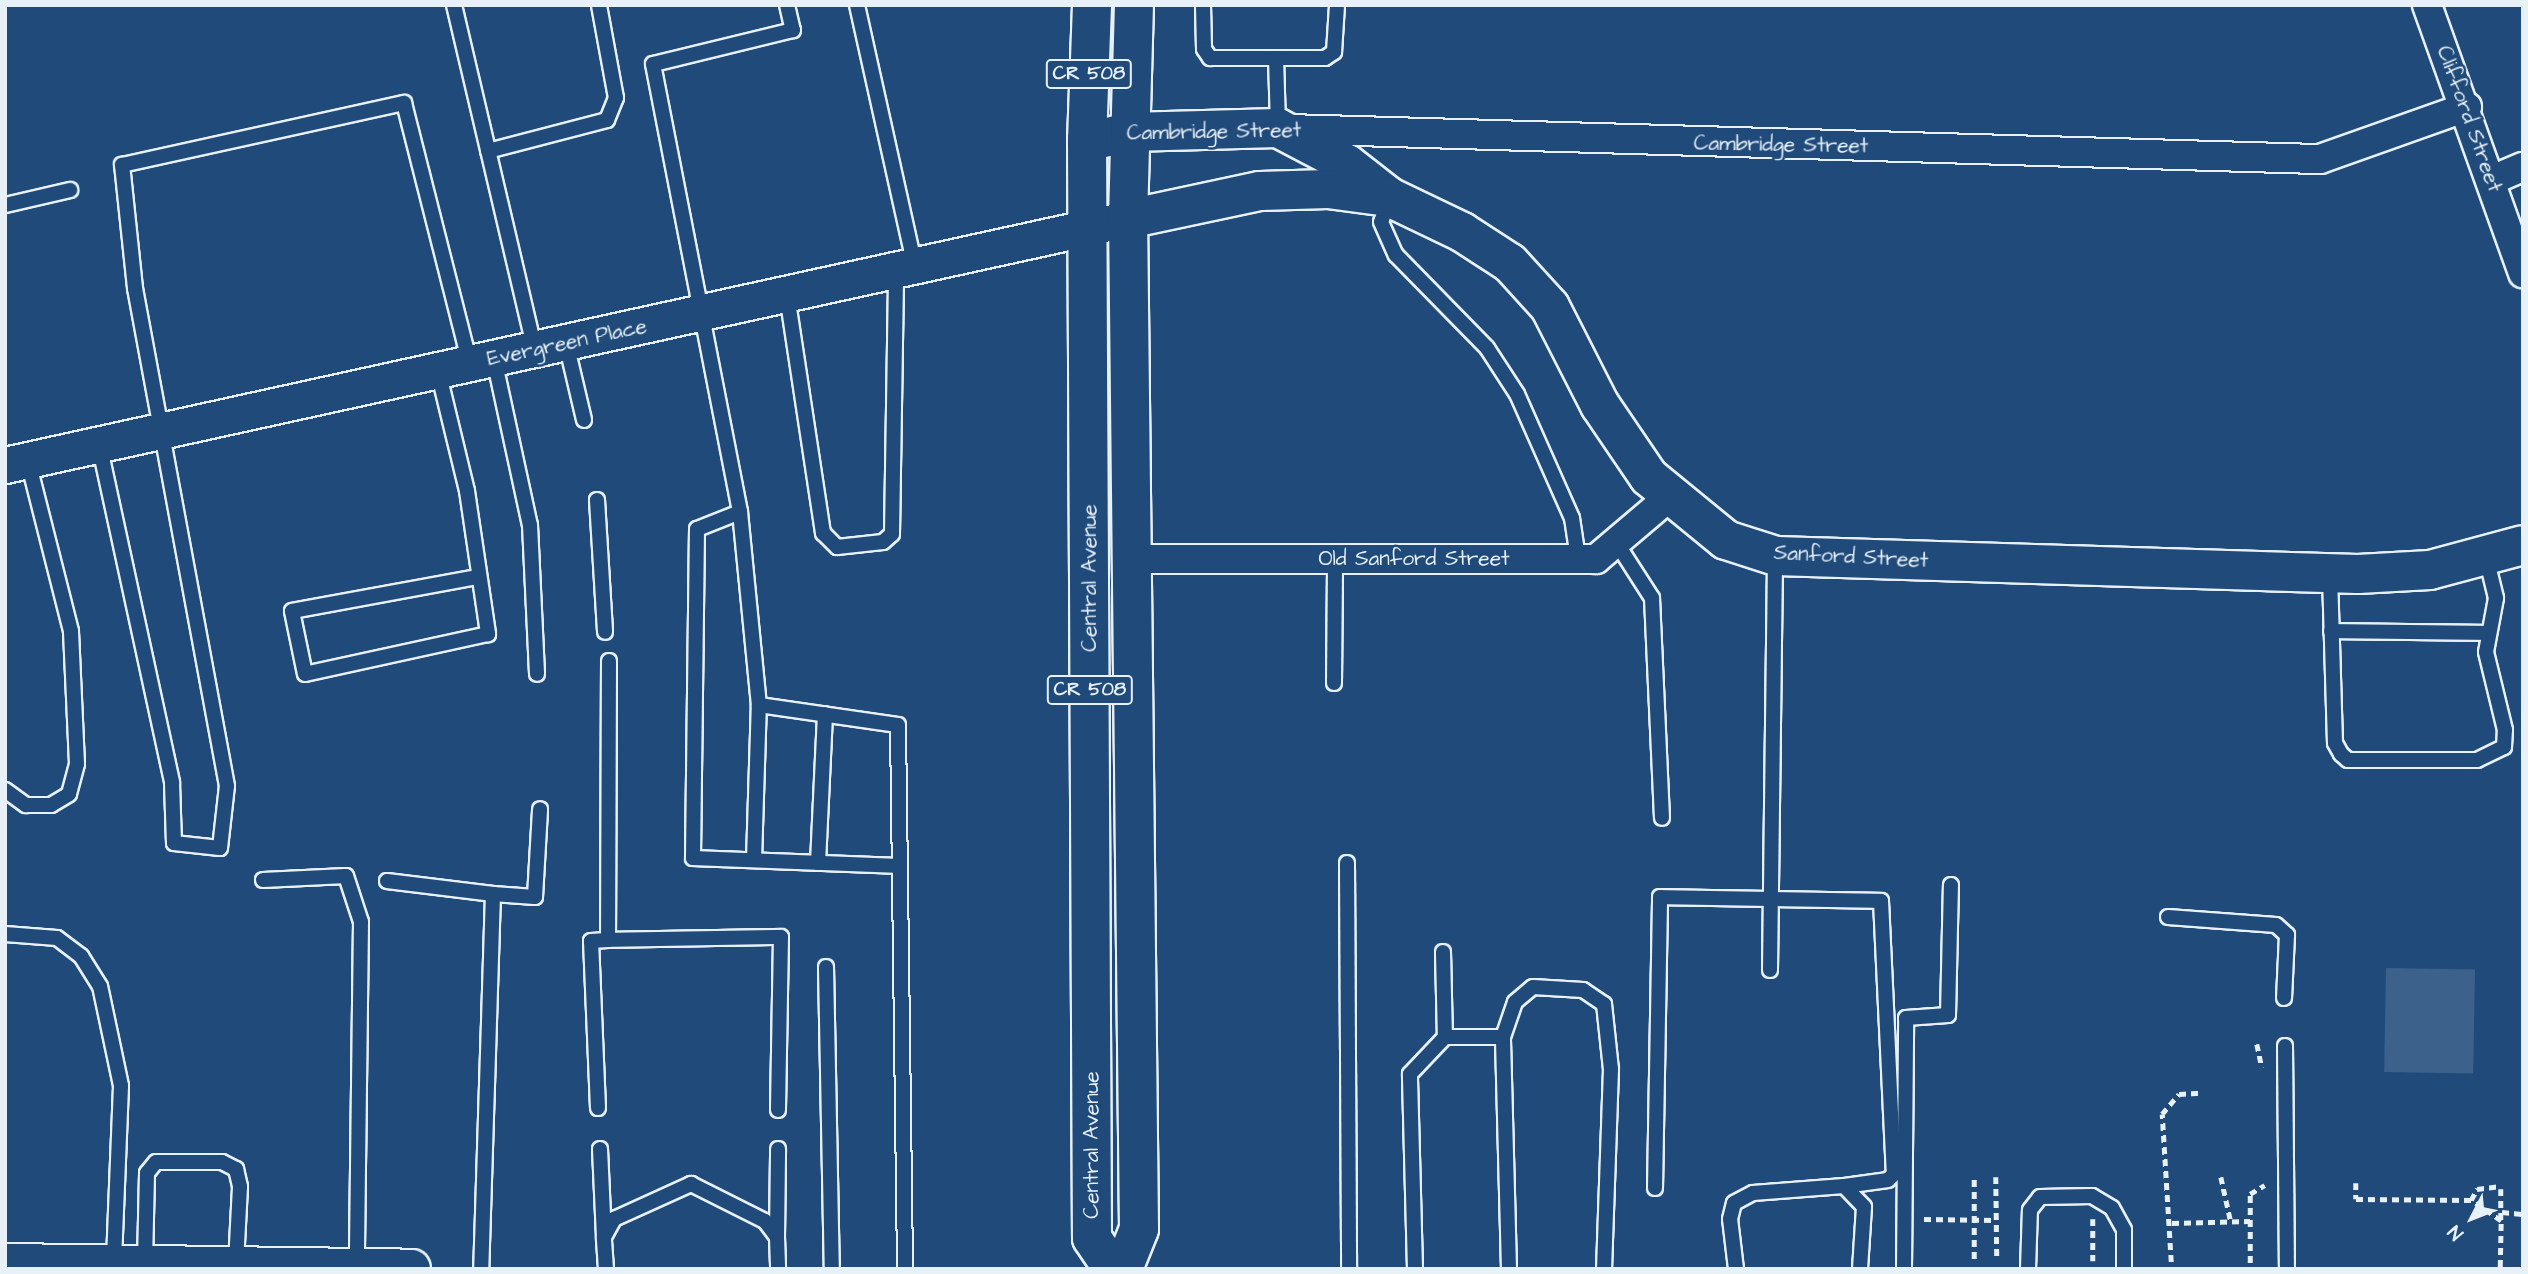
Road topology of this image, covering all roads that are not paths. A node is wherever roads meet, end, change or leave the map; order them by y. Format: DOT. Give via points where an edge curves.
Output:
graph roads {
  1 [pos="454,5"];
  2 [pos="599,5"];
  3 [pos="787,5"];
  4 [pos="857,5"];
  5 [pos="1092,5"];
  6 [pos="1134,5"];
  7 [pos="1203,5"];
  8 [pos="1337,5"];
  9 [pos="2427,5"];
  10 [pos="1276,58"];
  11 [pos="2467,107"];
  12 [pos="1279,128"];
  13 [pos="1129,132"];
  14 [pos="1087,142"];
  15 [pos="488,151"];
  16 [pos="2523,167"];
  17 [pos="2492,180"];
  18 [pos="70,190"];
  19 [pos="1389,197"];
  20 [pos="5,205"];
  21 [pos="1128,219"];
  22 [pos="1090,227"];
  23 [pos="905,269"];
  24 [pos="2523,273"];
  25 [pos="788,295"];
  26 [pos="698,315"];
  27 [pos="551,347"];
  28 [pos="467,365"];
  29 [pos="584,419"];
  30 [pos="163,431"];
  31 [pos="99,444"];
  32 [pos="16,463"];
  33 [pos="1669,497"];
  34 [pos="597,500"];
  35 [pos="740,512"];
  36 [pos="1616,542"];
  37 [pos="2523,545"];
  38 [pos="1776,556"];
  39 [pos="2486,556"];
  40 [pos="1578,558"];
  41 [pos="1135,559"];
  42 [pos="1335,560"];
  43 [pos="2330,573"];
  44 [pos="478,577"];
  45 [pos="2331,631"];
  46 [pos="605,632"];
  47 [pos="2487,633"];
  48 [pos="609,661"];
  49 [pos="537,674"];
  50 [pos="1334,683"];
  51 [pos="759,705"];
  52 [pos="825,714"];
  53 [pos="5,790"];
  54 [pos="540,809"];
  55 [pos="1662,818"];
  56 [pos="754,860"];
  57 [pos="818,863"];
  58 [pos="1347,863"];
  59 [pos="900,866"];
  60 [pos="263,880"];
  61 [pos="387,881"];
  62 [pos="1951,885"];
  63 [pos="493,894"];
  64 [pos="1771,899"];
  65 [pos="2168,918"];
  66 [pos="5,934"];
  67 [pos="608,940"];
  68 [pos="1443,951"];
  69 [pos="826,967"];
  70 [pos="1770,970"];
  71 [pos="2284,998"];
  72 [pos="1445,1037"];
  73 [pos="1503,1037"];
  74 [pos="2285,1046"];
  75 [pos="598,1108"];
  76 [pos="779,1110"];
  77 [pos="600,1149"];
  78 [pos="778,1149"];
  79 [pos="1844,1186"];
  80 [pos="1656,1188"];
  81 [pos="604,1237"];
  82 [pos="777,1237"];
  83 [pos="125,1256"];
  84 [pos="5,1263"];
  85 [pos="236,1268"];
  86 [pos="338,1268"];
  87 [pos="411,1269"];
  88 [pos="481,1269"];
  89 [pos="606,1269"];
  90 [pos="778,1269"];
  91 [pos="832,1269"];
  92 [pos="905,1269"];
  93 [pos="1113,1269"];
  94 [pos="1123,1269"];
  95 [pos="1349,1269"];
  96 [pos="1415,1269"];
  97 [pos="1509,1269"];
  98 [pos="1604,1269"];
  99 [pos="1736,1269"];
  100 [pos="1860,1269"];
  101 [pos="1904,1269"];
  102 [pos="2028,1269"];
  103 [pos="2124,1269"];
  104 [pos="2287,1269"];
  1 -- 15 [label="lane"];
  2 -- 15 [label="lane" via="616,98 613,113 607,120"];
  3 -- 26 [label="lane" via="793,30 653,64"];
  4 -- 23 [label="lane"];
  5 -- 14 [label="main road, Central Avenue / CR 508"];
  6 -- 13 [label="main road, CR 508"];
  7 -- 10 [label="lane" via="1204,49 1210,58"];
  8 -- 10 [label="lane" via="1334,52"];
  9 -- 11 [label="street, Clifford Street"];
  10 -- 12 [label="lane"];
  11 -- 12 [label="street, Cambridge Street" via="2320,159"];
  11 -- 17 [label="street, Clifford Street"];
  12 -- 13 [label="main road, Cambridge Street"];
  12 -- 19 [label="main road" via="1347,164"];
  13 -- 14 [label="main road, Cambridge Street"];
  13 -- 21 [label="main road, CR 508"];
  14 -- 22 [label="main road, Central Avenue / CR 508"];
  15 -- 27 [label="lane"];
  16 -- 17 [label="street"];
  17 -- 24 [label="street, Clifford Street"];
  18 -- 20 [label="lane"];
  19 -- 21 [label="main road, Sanford Street" via="1328,189 1261,191"];
  19 -- 33 [label="main road, Sanford Street" via="1510,263 1550,307 1600,405"];
  19 -- 40 [label="lane" via="1381,222 1396,255 1487,348 1517,394 1572,518"];
  21 -- 22 [label="street, Evergreen Place"];
  21 -- 41 [label="main road, CR 508"];
  22 -- 23 [label="street, Evergreen Place"];
  22 -- 93 [label="main road, Central Avenue / CR 508" via="1093,1238"];
  23 -- 25 [label="street, Evergreen Place"];
  23 -- 25 [label="lane" via="891,534 883,542 836,547 823,533"];
  25 -- 26 [label="street, Evergreen Place"];
  26 -- 27 [label="street, Evergreen Place"];
  26 -- 35 [label="lane"];
  27 -- 28 [label="street, Evergreen Place"];
  27 -- 29 [label="lane"];
  28 -- 30 [label="street, Evergreen Place"];
  28 -- 30 [label="lane" via="404,103 122,165 135,288"];
  28 -- 44 [label="lane" via="467,491"];
  28 -- 49 [label="lane" via="530,525"];
  30 -- 31 [label="street, Evergreen Place"];
  30 -- 31 [label="lane" via="227,786 220,848 174,843 172,783"];
  31 -- 32 [label="street, Evergreen Place"];
  32 -- 53 [label="lane" via="71,631 78,764 68,794 51,805 26,805"];
  33 -- 36 [label="street, Old Sanford Street"];
  33 -- 38 [label="main road, Sanford Street" via="1726,540"];
  34 -- 46 [label="lane"];
  35 -- 51 [label="lane"];
  35 -- 56 [label="lane" via="697,529 693,858"];
  36 -- 40 [label="street, Old Sanford Street" via="1596,559"];
  36 -- 55 [label="lane" via="1652,598"];
  37 -- 39 [label="main road, Sanford Street"];
  38 -- 43 [label="main road, Sanford Street"];
  38 -- 64 [label="lane"];
  39 -- 43 [label="main road, Sanford Street" via="2430,570"];
  39 -- 47 [label="lane" via="2496,598"];
  40 -- 42 [label="street, Old Sanford Street"];
  41 -- 42 [label="street, Old Sanford Street"];
  41 -- 94 [label="main road, CR 508" via="1139,1229"];
  42 -- 50 [label="lane"];
  43 -- 45 [label="lane"];
  44 -- 44 [label="lane" via="292,611 305,674 488,634"];
  45 -- 47 [label="lane"];
  45 -- 47 [label="lane" via="2335,743 2348,760 2495,757 2504,747 2505,730"];
  48 -- 67 [label="lane"];
  51 -- 52 [label="lane"];
  51 -- 56 [label="lane"];
  52 -- 57 [label="lane"];
  52 -- 59 [label="lane" via="898,725"];
  54 -- 63 [label="lane" via="535,897"];
  56 -- 57 [label="lane"];
  57 -- 59 [label="lane"];
  58 -- 95 [label="lane"];
  59 -- 92 [label="lane"];
  60 -- 86 [label="lane" via="346,876 361,922"];
  61 -- 63 [label="lane"];
  62 -- 101 [label="lane" via="1948,1015 1906,1018"];
  63 -- 88 [label="lane"];
  64 -- 70 [label="lane"];
  64 -- 79 [label="lane" via="1881,901 1894,1174 1888,1180"];
  64 -- 80 [label="lane" via="1660,898"];
  65 -- 71 [label="lane" via="2276,925 2287,935"];
  66 -- 83 [label="lane" via="57,938 81,956 100,986 121,1086"];
  67 -- 75 [label="lane" via="591,941"];
  67 -- 76 [label="lane" via="781,937"];
  68 -- 72 [label="lane"];
  69 -- 91 [label="lane"];
  72 -- 73 [label="lane"];
  72 -- 96 [label="lane" via="1410,1074"];
  73 -- 97 [label="lane"];
  73 -- 98 [label="lane" via="1516,1002 1533,987 1583,990 1604,1004 1611,1069"];
  74 -- 104 [label="lane"];
  77 -- 81 [label="lane"];
  78 -- 82 [label="lane"];
  79 -- 99 [label="lane" via="1753,1193 1734,1203 1730,1219"];
  79 -- 100 [label="lane" via="1864,1206"];
  81 -- 82 [label="lane" via="614,1219 691,1184 722,1195 765,1221"];
  81 -- 89 [label="lane"];
  82 -- 90 [label="lane"];
  83 -- 84 [label="main road"];
  83 -- 85 [label="main road"];
  83 -- 85 [label="lane" via="147,1173 156,1162 222,1162 236,1169 240,1187"];
  85 -- 86 [label="main road"];
  86 -- 87 [label="main road"];
  102 -- 103 [label="lane" via="2030,1210 2040,1197 2097,1196 2112,1208 2124,1230"];
}
